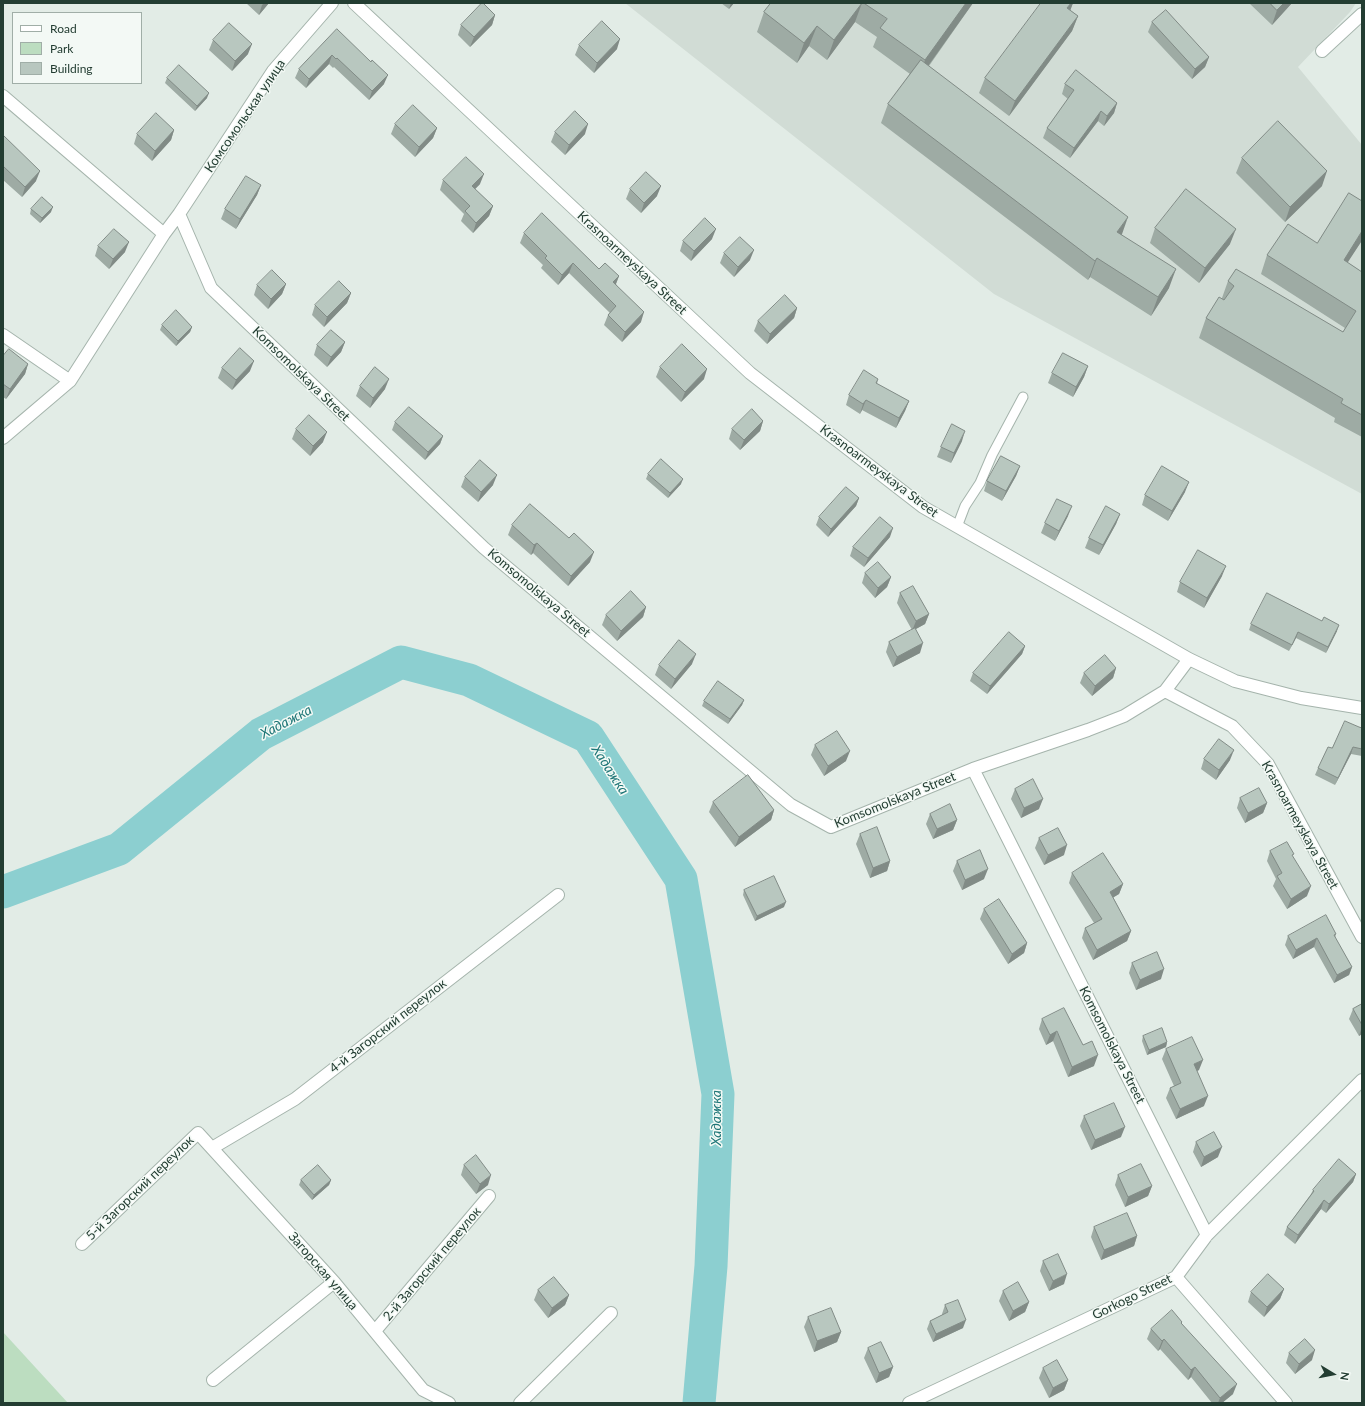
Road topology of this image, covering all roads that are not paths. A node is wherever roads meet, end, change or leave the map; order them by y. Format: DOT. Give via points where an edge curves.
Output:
graph roads {
  1 [pos="332,3"];
  2 [pos="354,3"];
  3 [pos="1362,14"];
  4 [pos="1322,51"];
  5 [pos="3,96"];
  6 [pos="179,214"];
  7 [pos="164,234"];
  8 [pos="3,335"];
  9 [pos="70,381"];
  10 [pos="1023,397"];
  11 [pos="3,438"];
  12 [pos="957,527"];
  13 [pos="1189,659"];
  14 [pos="1165,691"];
  15 [pos="1362,708"];
  16 [pos="973,769"];
  17 [pos="558,895"];
  18 [pos="1362,938"];
  19 [pos="1362,1080"];
  20 [pos="198,1133"];
  21 [pos="212,1148"];
  22 [pos="489,1196"];
  23 [pos="1207,1235"];
  24 [pos="82,1244"];
  25 [pos="1176,1277"];
  26 [pos="334,1282"];
  27 [pos="611,1313"];
  28 [pos="375,1331"];
  29 [pos="214,1380"];
  30 [pos="450,1403"];
  31 [pos="520,1403"];
  32 [pos="909,1403"];
  33 [pos="1286,1403"];
  1 -- 6 [label="street, Комсомольская улица" via="273,71"];
  2 -- 12 [label="street, Krasnoarmeyskaya Street" via="750,373 923,507"];
  3 -- 4 [label="street"];
  5 -- 7 [label="street"];
  6 -- 7 [label="street, Комсомольская улица"];
  6 -- 16 [label="street, Komsomolskaya Street" via="211,288 484,548 791,805 831,827"];
  7 -- 9 [label="street, Комсомольская улица"];
  8 -- 9 [label="street"];
  9 -- 11 [label="street, Комсомольская улица"];
  10 -- 12 [label="lane" via="980,483 965,506"];
  12 -- 13 [label="street, Krasnoarmeyskaya Street"];
  13 -- 14 [label="street"];
  13 -- 15 [label="street, Krasnoarmeyskaya Street" via="1235,681 1301,698"];
  14 -- 16 [label="street, Komsomolskaya Street" via="1124,716"];
  14 -- 18 [label="street, Krasnoarmeyskaya Street" via="1232,726 1268,764"];
  16 -- 23 [label="street, Komsomolskaya Street"];
  17 -- 21 [label="street, 4-й Загорский переулок" via="295,1099"];
  19 -- 23 [label="street, Gorkogo Street"];
  20 -- 21 [label="street, Загорская улица"];
  20 -- 24 [label="street, 5-й Загорский переулок"];
  21 -- 26 [label="street, Загорская улица"];
  22 -- 28 [label="street, 2-й Загорский переулок"];
  23 -- 25 [label="street, Gorkogo Street"];
  25 -- 32 [label="street, Gorkogo Street"];
  25 -- 33 [label="street"];
  26 -- 28 [label="street, Загорская улица"];
  26 -- 29 [label="street"];
  27 -- 31 [label="street"];
  28 -- 30 [label="street, Загорская улица" via="424,1390"];
}
